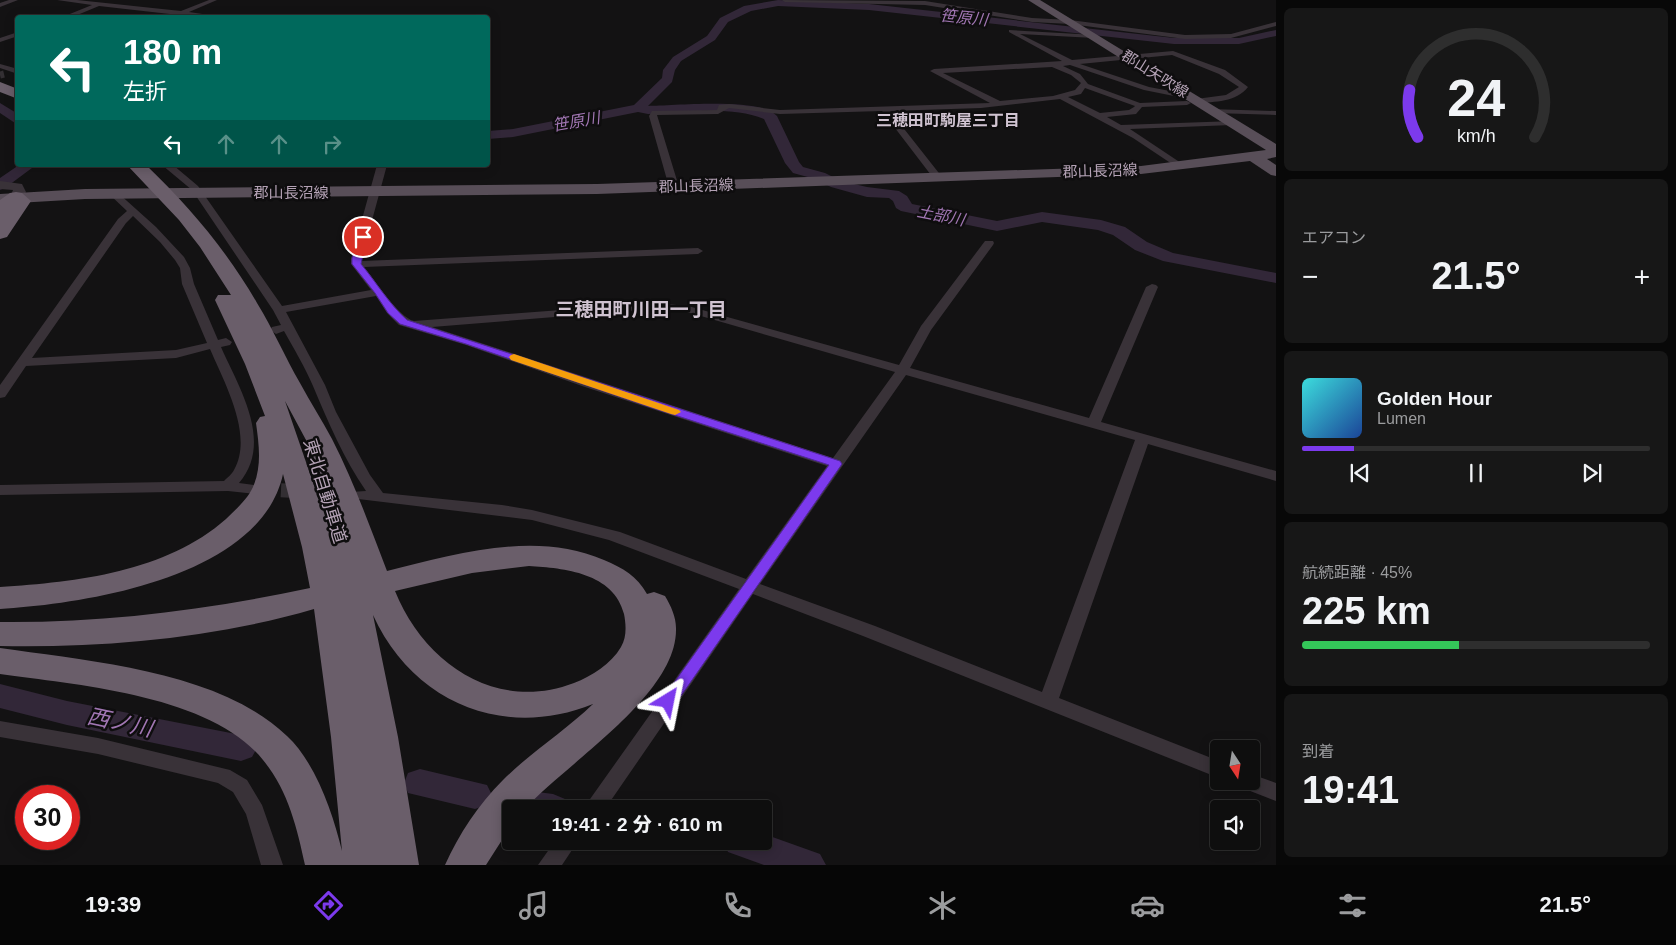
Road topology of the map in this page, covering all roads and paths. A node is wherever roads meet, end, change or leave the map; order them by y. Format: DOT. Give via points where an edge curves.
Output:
graph roads {
  1 [pos="15,0"];
  2 [pos="60,0"];
  3 [pos="113,0"];
  4 [pos="214,0"];
  5 [pos="785,0"];
  6 [pos="1033,0"];
  7 [pos="101,4"];
  8 [pos="0,5"];
  9 [pos="182,13"];
  10 [pos="71,15"];
  11 [pos="177,15"];
  12 [pos="200,15"];
  13 [pos="1070,22"];
  14 [pos="1276,24"];
  15 [pos="15,35"];
  16 [pos="1093,36"];
  17 [pos="0,40"];
  18 [pos="1127,57"];
  19 [pos="1070,62"];
  20 [pos="1051,64"];
  21 [pos="0,66"];
  22 [pos="1120,80"];
  23 [pos="11,81"];
  24 [pos="1084,84"];
  25 [pos="1062,97"];
  26 [pos="1196,101"];
  27 [pos="1000,105"];
  28 [pos="1138,105"];
  29 [pos="884,108"];
  30 [pos="1213,111"];
  31 [pos="1276,113"];
  32 [pos="1098,116"];
  33 [pos="1232,123"];
  34 [pos="1118,127"];
  35 [pos="1276,151"];
  36 [pos="1252,155"];
  37 [pos="1178,165"];
  38 [pos="121,167"];
  39 [pos="137,167"];
  40 [pos="170,167"];
  41 [pos="382,167"];
  42 [pos="1276,172"];
  43 [pos="936,177"];
  44 [pos="674,187"];
  45 [pos="376,192"];
  46 [pos="114,194"];
  47 [pos="157,194"];
  48 [pos="200,194"];
  49 [pos="7,198"];
  50 [pos="132,211"];
  51 [pos="0,234"];
  52 [pos="989,243"];
  53 [pos="698,252"];
  54 [pos="356,264"];
  55 [pos="1152,287"];
  56 [pos="379,292"];
  57 [pos="279,310"];
  58 [pos="413,326"];
  59 [pos="225,335"];
  60 [pos="22,362"];
  61 [pos="902,371"];
  62 [pos="286,381"];
  63 [pos="0,394"];
  64 [pos="1093,424"];
  65 [pos="1143,438"];
  66 [pos="836,464"];
  67 [pos="1276,476"];
  68 [pos="228,486"];
  69 [pos="256,489"];
  70 [pos="0,490"];
  71 [pos="356,495"];
  72 [pos="378,497"];
  73 [pos="748,587"];
  74 [pos="0,598"];
  75 [pos="0,622"];
  76 [pos="0,634"];
  77 [pos="0,661"];
  78 [pos="1048,702"];
  79 [pos="0,729"];
  80 [pos="1210,766"];
  81 [pos="1260,786"];
  82 [pos="1276,792"];
  83 [pos="600,800"];
  84 [pos="561,850"];
  85 [pos="272,865"];
  86 [pos="324,865"];
  87 [pos="364,865"];
  88 [pos="399,865"];
  89 [pos="466,865"];
  90 [pos="549,865"];
  1 -- 8 [label="street"];
  2 -- 7 [label="street"];
  3 -- 7 [label="street"];
  4 -- 9 [label="street"];
  5 -- 13 [label="street" via="917,2 1032,20"];
  6 -- 13 [label="main road, 郡山矢吹線"];
  7 -- 9 [label="street"];
  7 -- 10 [label="street"];
  9 -- 11 [label="street"];
  9 -- 12 [label="street"];
  13 -- 14 [label="street" via="1212,37 1249,33"];
  13 -- 16 [label="main road, 郡山矢吹線"];
  15 -- 17 [label="street"];
  16 -- 18 [label="main road, 郡山矢吹線"];
  16 -- 19 [label="street" via="1011,31"];
  18 -- 19 [label="street"];
  18 -- 26 [label="main road, 郡山矢吹線"];
  18 -- 26 [label="street" via="1173,53 1222,72 1244,88 1227,97"];
  19 -- 20 [label="street"];
  19 -- 22 [label="street"];
  20 -- 24 [label="street" via="1074,71"];
  20 -- 27 [label="street" via="934,71"];
  21 -- 23 [label="street"];
  22 -- 24 [label="street"];
  22 -- 26 [label="street"];
  24 -- 25 [label="street" via="1078,92"];
  24 -- 28 [label="street"];
  25 -- 27 [label="street"];
  25 -- 32 [label="street"];
  26 -- 28 [label="street"];
  26 -- 30 [label="main road, 郡山矢吹線"];
  27 -- 29 [label="street"];
  28 -- 32 [label="street" via="1133,112"];
  29 -- 43 [label="street"];
  29 -- 44 [label="street" via="780,112 747,107 653,115"];
  30 -- 31 [label="street"];
  30 -- 33 [label="main road, 郡山矢吹線"];
  32 -- 34 [label="street"];
  33 -- 34 [label="street"];
  33 -- 35 [label="main road, 郡山矢吹線"];
  34 -- 37 [label="street"];
  35 -- 36 [label="main road, 郡山長沼線"];
  36 -- 37 [label="main road, 郡山長沼線"];
  36 -- 42 [label="main road"];
  37 -- 43 [label="main road, 郡山長沼線" via="1141,170"];
  38 -- 47 [label="highway, 東北自動車道"];
  39 -- 47 [label="highway, 東北自動車道"];
  40 -- 48 [label="street"];
  41 -- 45 [label="street"];
  43 -- 44 [label="main road, 郡山長沼線"];
  44 -- 45 [label="main road, 郡山長沼線"];
  45 -- 48 [label="main road, 郡山長沼線"];
  45 -- 54 [label="street"];
  46 -- 48 [label="main road, 郡山長沼線"];
  46 -- 49 [label="main road, 郡山長沼線"];
  46 -- 50 [label="street"];
  47 -- 59 [label="highway, 東北自動車道" via="208,269"];
  47 -- 62 [label="highway, 東北自動車道" via="200,232 244,295"];
  48 -- 57 [label="street"];
  49 -- 51 [label="highway"];
  50 -- 59 [label="street" via="176,255 188,284"];
  50 -- 60 [label="street"];
  52 -- 61 [label="street" via="925,329"];
  53 -- 54 [label="street"];
  54 -- 56 [label="street"];
  55 -- 64 [label="street"];
  56 -- 57 [label="street"];
  56 -- 58 [label="street" via="394,314"];
  57 -- 72 [label="street" via="282,328 363,476"];
  58 -- 61 [label="street" via="432,322 670,306"];
  58 -- 66 [label="street"];
  59 -- 60 [label="street" via="176,354"];
  59 -- 68 [label="street" via="248,440 241,471"];
  59 -- 74 [label="highway" via="272,435 274,454 265,492 247,516 198,553 155,572 79,590"];
  59 -- 87 [label="highway, 東北自動車道" via="279,417 309,513 340,666"];
  60 -- 63 [label="street"];
  61 -- 64 [label="street"];
  61 -- 66 [label="street"];
  62 -- 88 [label="highway, 東北自動車道" via="317,459 343,547 384,752"];
  62 -- 89 [label="highway" via="307,413 328,457 382,596 403,639 432,670 450,683 472,694 516,705 560,703 594,690 618,675 639,643 641,614 636,600 618,579 592,564 574,559 501,558 386,576 498,548 543,545 585,550 617,562 644,584 653,598 660,631 656,650 640,677 609,712 518,790 487,827"];
  64 -- 65 [label="street"];
  65 -- 67 [label="street"];
  65 -- 78 [label="street"];
  66 -- 73 [label="street"];
  68 -- 69 [label="street"];
  68 -- 70 [label="street"];
  71 -- 72 [label="street"];
  72 -- 73 [label="street" via="502,510 583,527 683,560"];
  73 -- 78 [label="street"];
  73 -- 83 [label="street"];
  75 -- 76 [label="highway" via="131,618 309,594 234,616 54,635"];
  77 -- 86 [label="highway" via="158,688 217,708 238,720 274,747 296,778 307,801"];
  78 -- 80 [label="street"];
  79 -- 85 [label="street" via="98,746 223,776 240,786 255,811"];
  81 -- 82 [label="street"];
  84 -- 90 [label="street"];
}
